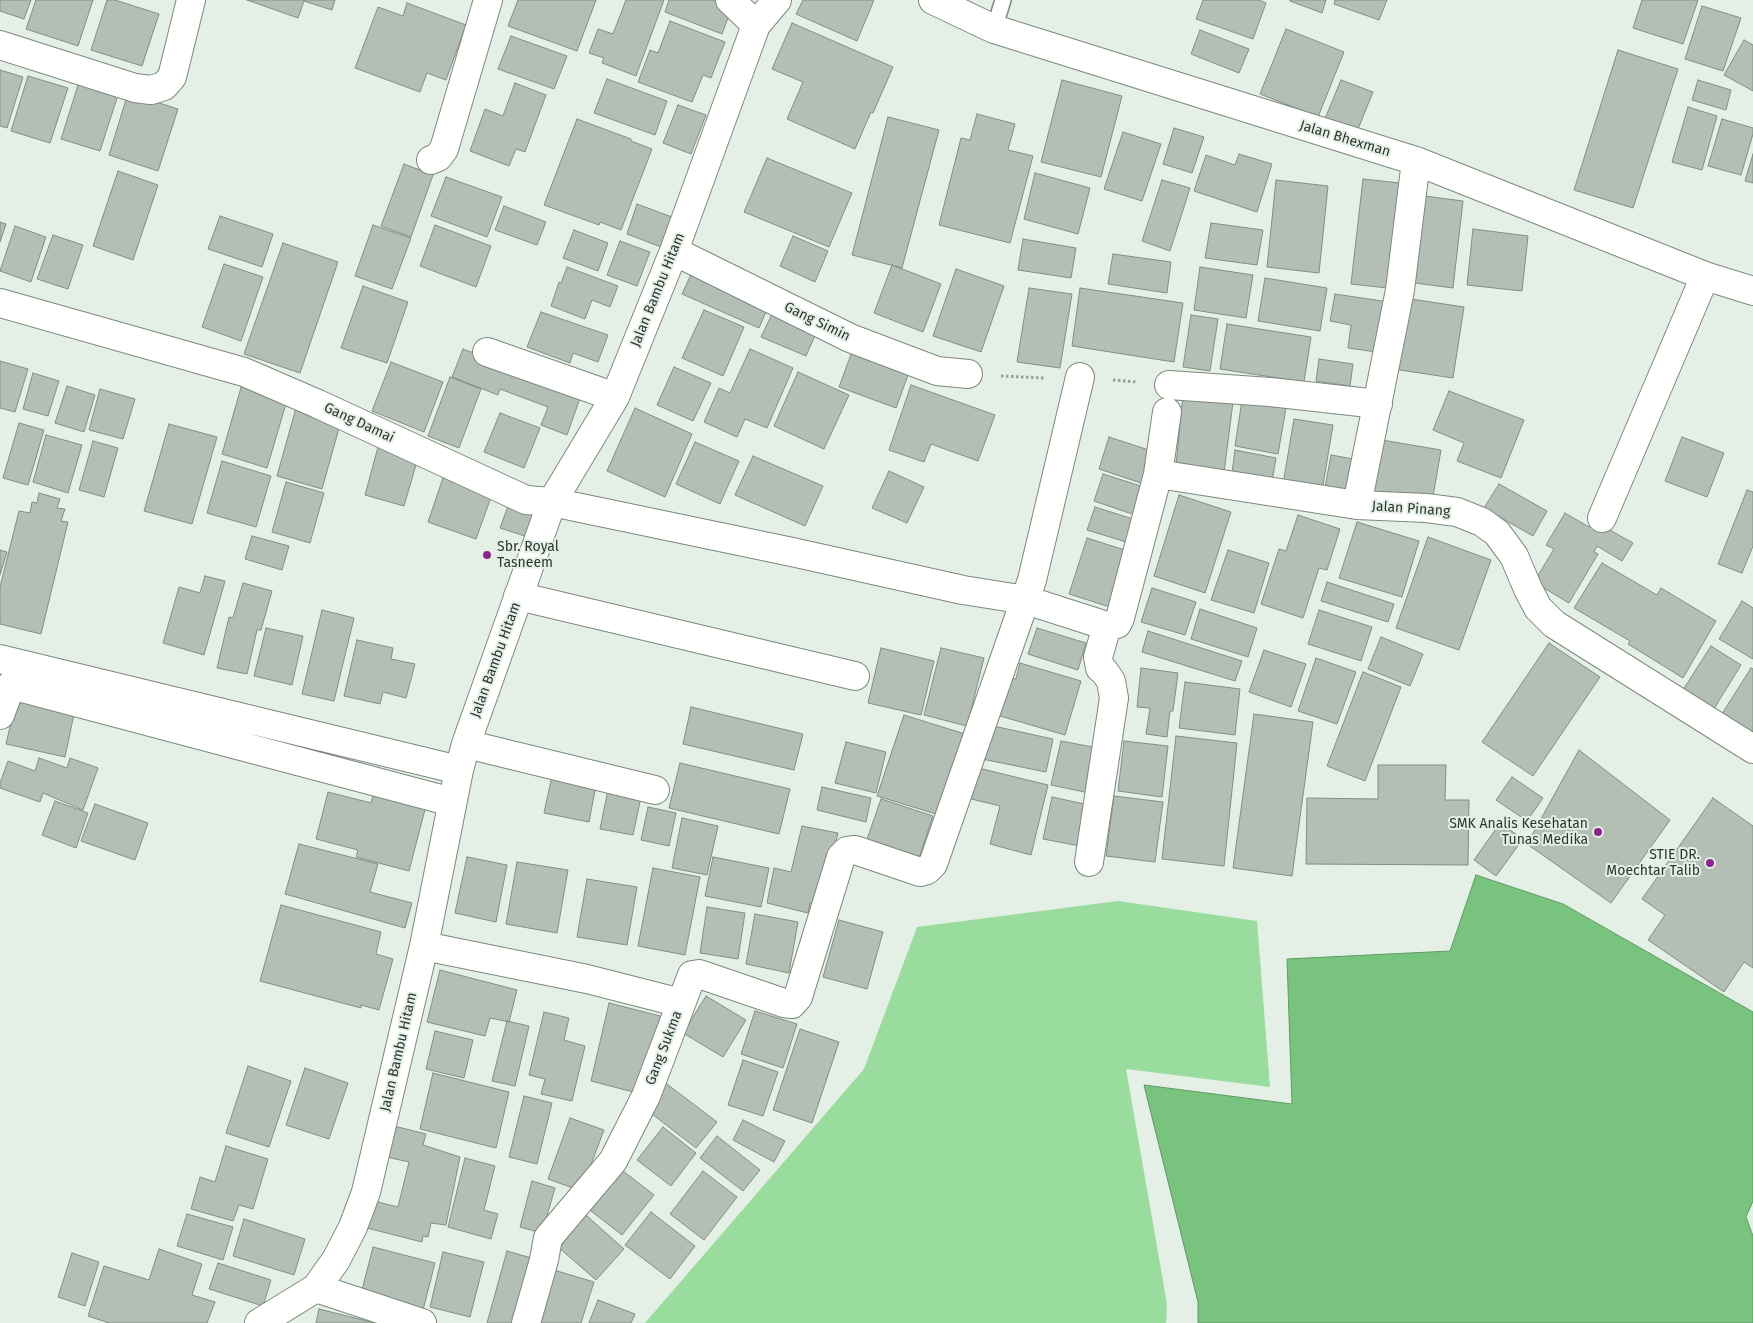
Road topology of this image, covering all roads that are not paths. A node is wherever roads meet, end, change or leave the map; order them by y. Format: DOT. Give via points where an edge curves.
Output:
graph roads {
  1 [pos="191,0"];
  2 [pos="488,0"];
  3 [pos="730,0"];
  4 [pos="776,0"];
  5 [pos="933,0"];
  6 [pos="1003,0"];
  7 [pos="756,25"];
  8 [pos="994,29"];
  9 [pos="0,45"];
  10 [pos="432,160"];
  11 [pos="1416,161"];
  12 [pos="674,251"];
  13 [pos="1705,276"];
  14 [pos="1753,291"];
  15 [pos="0,303"];
  16 [pos="487,352"];
  17 [pos="968,374"];
  18 [pos="1080,377"];
  19 [pos="1169,385"];
  20 [pos="615,396"];
  21 [pos="1378,404"];
  22 [pos="1166,412"];
  23 [pos="1158,474"];
  24 [pos="552,502"];
  25 [pos="1357,505"];
  26 [pos="1602,518"];
  27 [pos="518,596"];
  28 [pos="1026,600"];
  29 [pos="1107,626"];
  30 [pos="0,659"];
  31 [pos="856,676"];
  32 [pos="0,715"];
  33 [pos="1753,749"];
  34 [pos="462,757"];
  35 [pos="655,790"];
  36 [pos="452,802"];
  37 [pos="1089,862"];
  38 [pos="424,946"];
  39 [pos="682,1003"];
  40 [pos="316,1288"];
  41 [pos="259,1323"];
  42 [pos="422,1323"];
  43 [pos="526,1323"];
  1 -- 9 [label="street" via="172,77 164,86 151,90 135,88"];
  2 -- 10 [label="street" via="444,149"];
  3 -- 7 [label="street"];
  4 -- 7 [label="street"];
  5 -- 8 [label="street, Jalan Bhexman"];
  6 -- 8 [label="lane"];
  7 -- 12 [label="street, Jalan Bambu Hitam"];
  8 -- 11 [label="street, Jalan Bhexman"];
  11 -- 13 [label="street, Jalan Bhexman"];
  11 -- 21 [label="street" via="1400,290"];
  12 -- 17 [label="street, Gang Simin" via="850,338 937,371"];
  12 -- 20 [label="street, Jalan Bambu Hitam"];
  13 -- 14 [label="street, Jalan Bhexman"];
  13 -- 26 [label="street"];
  15 -- 24 [label="street, Gang Damai" via="244,372 526,500"];
  16 -- 20 [label="street"];
  18 -- 28 [label="street"];
  19 -- 21 [label="street"];
  20 -- 24 [label="street, Jalan Bambu Hitam"];
  21 -- 25 [label="street"];
  22 -- 23 [label="street"];
  23 -- 25 [label="street, Jalan Pinang"];
  23 -- 29 [label="street" via="1120,618 1117,624"];
  24 -- 27 [label="street, Jalan Bambu Hitam"];
  24 -- 28 [label="street, Gang Damai" via="963,590"];
  25 -- 33 [label="street, Jalan Pinang" via="1457,512 1482,522 1497,533 1514,556 1538,608 1554,624"];
  27 -- 31 [label="street"];
  27 -- 34 [label="street, Jalan Bambu Hitam"];
  28 -- 29 [label="street, Gang Damai"];
  28 -- 39 [label="street" via="933,864 920,872 855,850 840,857 798,997 792,1004 699,974 692,976"];
  29 -- 37 [label="street" via="1098,657 1100,668 1111,682 1114,698"];
  30 -- 34 [label="street"];
  32 -- 36 [label="street" via="11,685"];
  34 -- 35 [label="street"];
  34 -- 36 [label="street, Jalan Bambu Hitam"];
  36 -- 38 [label="street, Jalan Bambu Hitam"];
  38 -- 39 [label="street, Gang Sukma" via="587,979"];
  38 -- 40 [label="street, Jalan Bambu Hitam" via="366,1192 336,1260"];
  39 -- 43 [label="street, Gang Sukma" via="646,1096 613,1161 548,1238"];
  40 -- 41 [label="street, Jalan Bambu Hitam"];
  40 -- 42 [label="street"];
}
